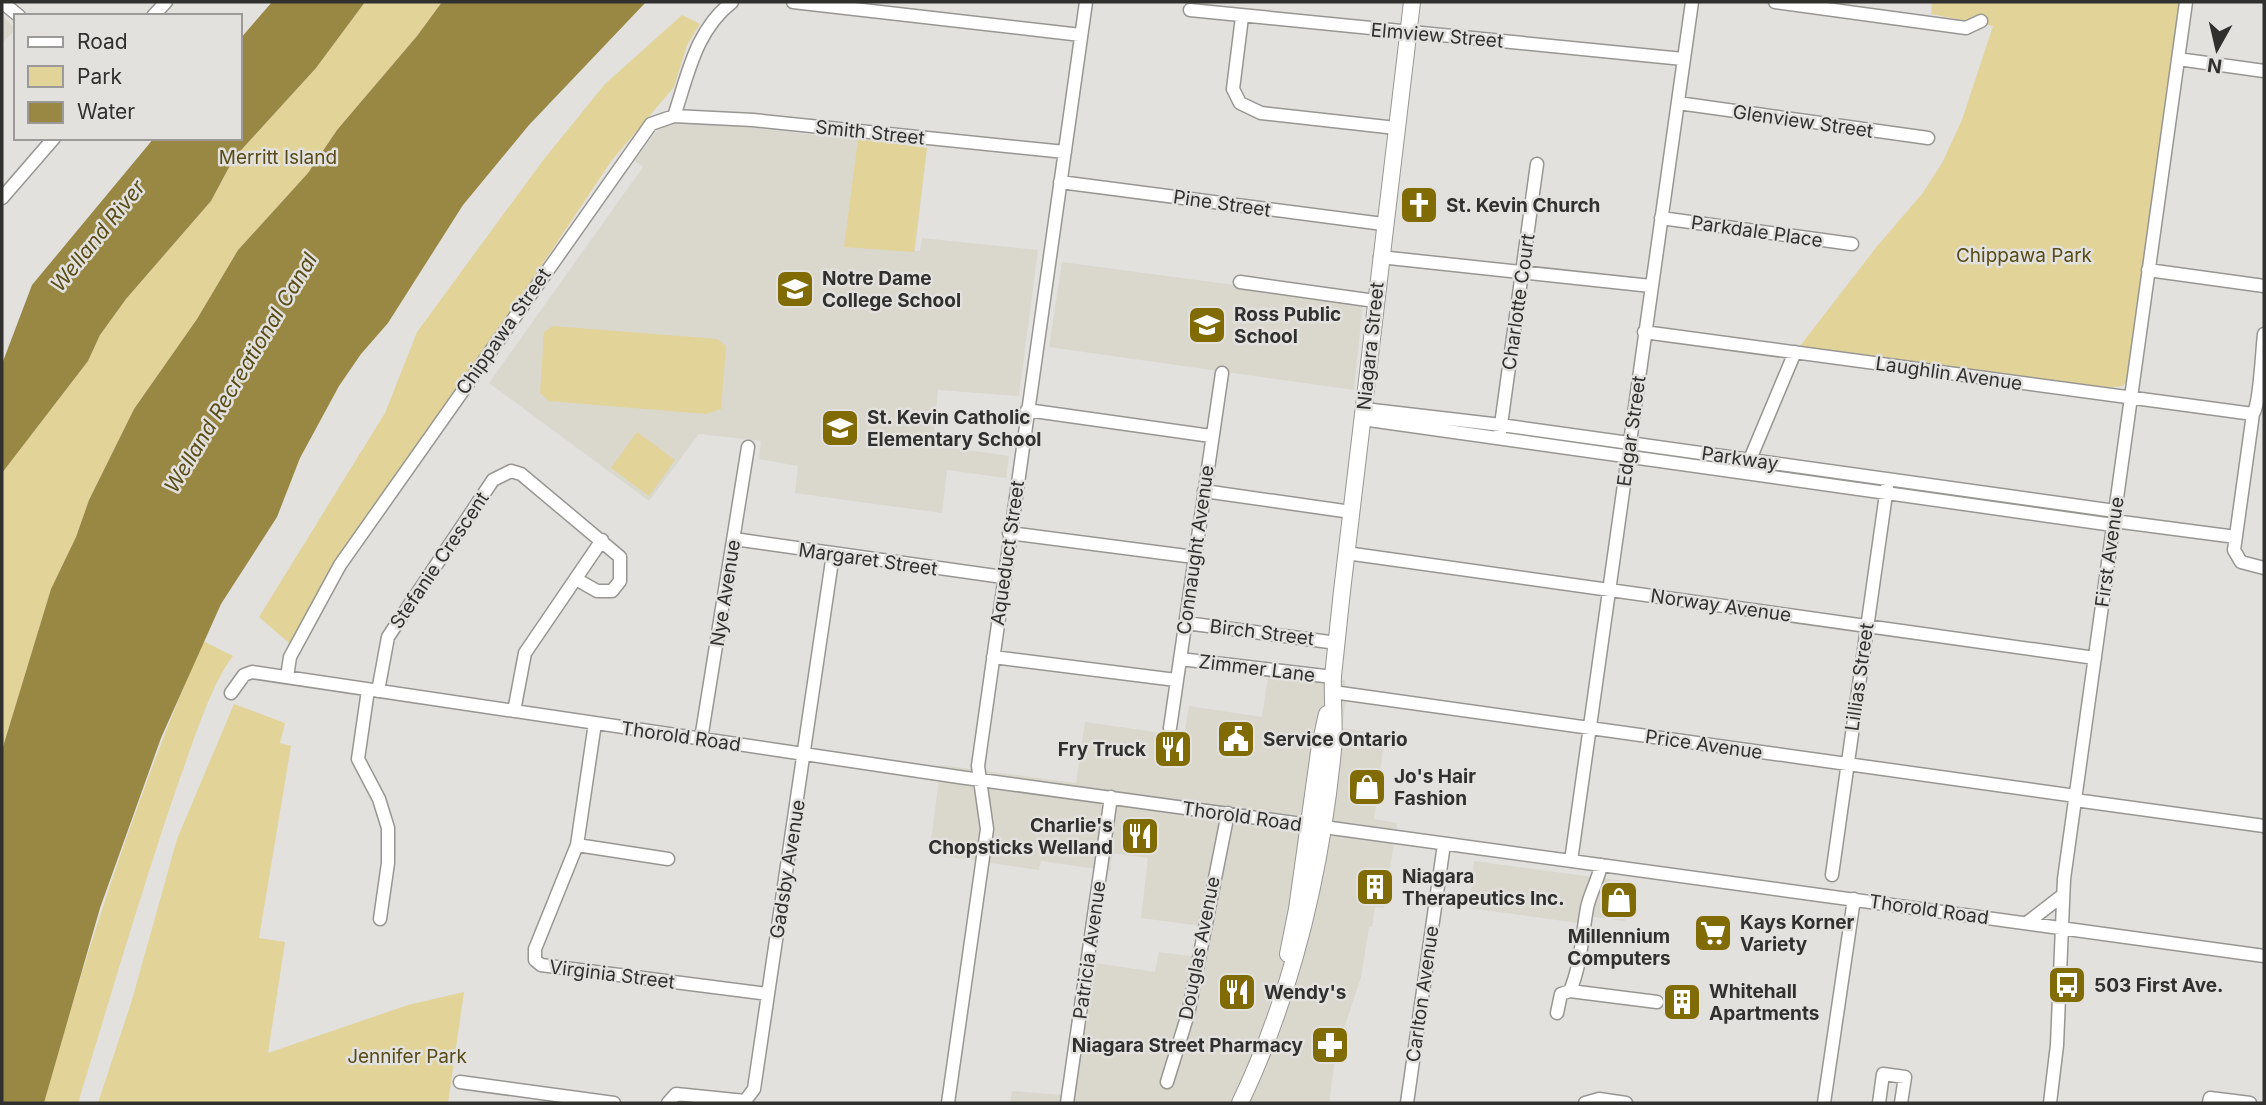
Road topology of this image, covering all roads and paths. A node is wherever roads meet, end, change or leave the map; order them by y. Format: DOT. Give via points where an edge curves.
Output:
graph roads {
  1 [pos="2,2"];
  2 [pos="732,2"];
  3 [pos="793,2"];
  4 [pos="1086,2"];
  5 [pos="1412,2"];
  6 [pos="1692,2"];
  7 [pos="1775,2"];
  8 [pos="2186,2"];
  9 [pos="1190,10"];
  10 [pos="17,14"];
  11 [pos="1242,17"];
  12 [pos="1980,21"];
  13 [pos="1408,32"];
  14 [pos="1081,35"];
  15 [pos="1684,59"];
  16 [pos="2178,59"];
  17 [pos="2264,71"];
  18 [pos="1678,103"];
  19 [pos="674,116"];
  20 [pos="1396,128"];
  21 [pos="1928,138"];
  22 [pos="52,140"];
  23 [pos="1065,152"];
  24 [pos="1537,164"];
  25 [pos="1060,182"];
  26 [pos="2,198"];
  27 [pos="1661,218"];
  28 [pos="1383,224"];
  29 [pos="1852,244"];
  30 [pos="1380,257"];
  31 [pos="2148,270"];
  32 [pos="1523,273"];
  33 [pos="1240,282"];
  34 [pos="1651,286"];
  35 [pos="2264,286"];
  36 [pos="1375,301"];
  37 [pos="1644,332"];
  38 [pos="2264,334"];
  39 [pos="1795,352"];
  40 [pos="1222,373"];
  41 [pos="2130,397"];
  42 [pos="1027,410"];
  43 [pos="2258,410"];
  44 [pos="1363,414"];
  45 [pos="1501,425"];
  46 [pos="1210,436"];
  47 [pos="1499,439"];
  48 [pos="1629,443"];
  49 [pos="748,447"];
  50 [pos="1627,457"];
  51 [pos="1749,459"];
  52 [pos="1746,474"];
  53 [pos="1887,486"];
  54 [pos="1204,491"];
  55 [pos="1996,494"];
  56 [pos="1994,508"];
  57 [pos="1351,512"];
  58 [pos="2114,519"];
  59 [pos="1009,533"];
  60 [pos="2235,537"];
  61 [pos="734,539"];
  62 [pos="602,540"];
  63 [pos="1346,553"];
  64 [pos="833,554"];
  65 [pos="1194,557"];
  66 [pos="2264,568"];
  67 [pos="1003,577"];
  68 [pos="576,579"];
  69 [pos="1608,590"];
  70 [pos="1185,623"];
  71 [pos="1867,626"];
  72 [pos="1337,642"];
  73 [pos="993,657"];
  74 [pos="2095,658"];
  75 [pos="1180,659"];
  76 [pos="287,677"];
  77 [pos="1176,680"];
  78 [pos="1333,685"];
  79 [pos="373,690"];
  80 [pos="231,693"];
  81 [pos="514,711"];
  82 [pos="595,723"];
  83 [pos="1589,727"];
  84 [pos="1170,728"];
  85 [pos="701,739"];
  86 [pos="803,754"];
  87 [pos="1847,763"];
  88 [pos="981,780"];
  89 [pos="1111,797"];
  90 [pos="2076,798"];
  91 [pos="1228,813"];
  92 [pos="1316,826"];
  93 [pos="2264,826"];
  94 [pos="1444,844"];
  95 [pos="577,845"];
  96 [pos="668,859"];
  97 [pos="1571,861"];
  98 [pos="1601,865"];
  99 [pos="1832,875"];
  100 [pos="2063,895"];
  101 [pos="1854,899"];
  102 [pos="380,919"];
  103 [pos="2028,922"];
  104 [pos="2062,927"];
  105 [pos="2264,956"];
  106 [pos="1570,991"];
  107 [pos="768,994"];
  108 [pos="1657,1002"];
  109 [pos="1557,1013"];
  110 [pos="460,1082"];
  111 [pos="1167,1082"];
  112 [pos="614,1103"];
  113 [pos="668,1103"];
  114 [pos="948,1103"];
  115 [pos="1068,1103"];
  116 [pos="1240,1103"];
  117 [pos="1407,1103"];
  118 [pos="1585,1103"];
  119 [pos="1626,1103"];
  120 [pos="1824,1103"];
  121 [pos="1879,1103"];
  122 [pos="1901,1103"];
  123 [pos="2050,1103"];
  124 [pos="2209,1103"];
  125 [pos="2250,1103"];
  1 -- 10 [label="street"];
  2 -- 19 [label="street" via="694,51"];
  3 -- 14 [label="street"];
  4 -- 14 [label="street, Aqueduct Street"];
  5 -- 13 [label="main road, Niagara Street"];
  6 -- 15 [label="street, Edgar Street"];
  7 -- 12 [label="street" via="1966,28"];
  8 -- 16 [label="street, First Avenue"];
  9 -- 11 [label="street, Elmview Street"];
  11 -- 13 [label="street, Elmview Street"];
  11 -- 20 [label="street" via="1236,98 1261,113"];
  13 -- 15 [label="street, Elmview Street"];
  13 -- 20 [label="main road, Niagara Street"];
  14 -- 23 [label="street, Aqueduct Street"];
  15 -- 18 [label="street, Edgar Street"];
  16 -- 17 [label="street"];
  16 -- 31 [label="street, First Avenue"];
  18 -- 21 [label="street, Glenview Street"];
  18 -- 27 [label="street, Edgar Street"];
  19 -- 23 [label="street, Smith Street"];
  19 -- 76 [label="street, Chippawa Street" via="651,124 636,143 631,157 370,519 314,609 290,657"];
  20 -- 28 [label="main road, Niagara Street"];
  22 -- 26 [label="street"];
  23 -- 25 [label="street, Aqueduct Street"];
  24 -- 32 [label="street, Charlotte Court"];
  25 -- 28 [label="street, Pine Street"];
  25 -- 42 [label="street, Aqueduct Street"];
  27 -- 29 [label="street, Parkdale Place"];
  27 -- 34 [label="street, Edgar Street"];
  28 -- 30 [label="main road, Niagara Street"];
  30 -- 32 [label="street"];
  30 -- 36 [label="main road, Niagara Street"];
  31 -- 35 [label="street"];
  31 -- 41 [label="street, First Avenue"];
  32 -- 34 [label="street"];
  32 -- 45 [label="street, Charlotte Court"];
  33 -- 36 [label="street"];
  34 -- 37 [label="street, Edgar Street"];
  36 -- 44 [label="main road, Niagara Street"];
  37 -- 39 [label="street, Laughlin Avenue"];
  37 -- 48 [label="street, Edgar Street"];
  38 -- 43 [label="street"];
  39 -- 41 [label="street, Laughlin Avenue"];
  39 -- 51 [label="street"];
  40 -- 46 [label="street, Connaught Avenue"];
  41 -- 43 [label="street, Laughlin Avenue"];
  41 -- 58 [label="street, First Avenue"];
  42 -- 46 [label="street"];
  42 -- 59 [label="street, Aqueduct Street"];
  43 -- 60 [label="street"];
  44 -- 45 [label="street, Parkway"];
  44 -- 47 [label="street, Parkway"];
  44 -- 57 [label="main road, Niagara Street"];
  45 -- 47 [label="street, Charlotte Court"];
  45 -- 48 [label="street, Parkway"];
  46 -- 54 [label="street, Connaught Avenue"];
  47 -- 50 [label="street, Parkway"];
  48 -- 50 [label="street, Edgar Street"];
  48 -- 51 [label="street, Parkway"];
  49 -- 61 [label="street, Nye Avenue"];
  50 -- 52 [label="street, Parkway"];
  50 -- 69 [label="street, Edgar Street"];
  51 -- 52 [label="street"];
  51 -- 53 [label="street, Parkway"];
  52 -- 53 [label="street, Parkway"];
  53 -- 55 [label="street, Parkway"];
  53 -- 56 [label="street, Parkway"];
  53 -- 71 [label="street, Lillias Street"];
  54 -- 57 [label="street"];
  54 -- 65 [label="street, Connaught Avenue"];
  55 -- 56 [label="street"];
  55 -- 58 [label="street, Parkway"];
  56 -- 58 [label="street, Parkway"];
  57 -- 63 [label="main road, Niagara Street"];
  58 -- 60 [label="street, Parkway"];
  58 -- 74 [label="street, First Avenue"];
  59 -- 65 [label="street"];
  59 -- 67 [label="street, Aqueduct Street"];
  60 -- 66 [label="street" via="2239,560"];
  61 -- 64 [label="street, Margaret Street"];
  61 -- 85 [label="street, Nye Avenue"];
  62 -- 68 [label="street"];
  62 -- 68 [label="street, Stefanie Crescent" via="622,563 615,590 603,593"];
  62 -- 79 [label="street, Stefanie Crescent" via="521,474 511,471 493,480 388,637"];
  63 -- 69 [label="street, Norway Avenue"];
  63 -- 72 [label="main road, Niagara Street"];
  64 -- 67 [label="street, Margaret Street"];
  64 -- 86 [label="street, Gadsby Avenue"];
  65 -- 70 [label="street, Connaught Avenue"];
  67 -- 73 [label="street, Aqueduct Street"];
  68 -- 81 [label="street" via="525,653"];
  69 -- 71 [label="street, Norway Avenue"];
  69 -- 83 [label="street, Edgar Street"];
  70 -- 72 [label="street, Birch Street"];
  70 -- 75 [label="street, Connaught Avenue"];
  71 -- 74 [label="street, Norway Avenue"];
  71 -- 87 [label="street, Lillias Street"];
  72 -- 78 [label="main road, Niagara Street"];
  73 -- 77 [label="street"];
  73 -- 88 [label="street, Aqueduct Street" via="978,766"];
  74 -- 90 [label="street, First Avenue"];
  75 -- 77 [label="street, Connaught Avenue"];
  75 -- 78 [label="street, Zimmer Lane"];
  76 -- 79 [label="street, Thorold Road"];
  76 -- 80 [label="street, Thorold Road" via="248,672"];
  77 -- 84 [label="street, Connaught Avenue"];
  78 -- 83 [label="street, Price Avenue"];
  78 -- 92 [label="main road, Niagara Street" via="1320,745"];
  79 -- 81 [label="street, Thorold Road"];
  79 -- 102 [label="street" via="358,759 388,828"];
  81 -- 82 [label="street, Thorold Road"];
  82 -- 85 [label="street, Thorold Road"];
  82 -- 95 [label="street, Virginia Street"];
  83 -- 87 [label="street, Price Avenue"];
  83 -- 97 [label="street, Edgar Street"];
  85 -- 86 [label="street, Thorold Road"];
  86 -- 88 [label="street, Thorold Road"];
  86 -- 107 [label="street, Gadsby Avenue"];
  87 -- 90 [label="street, Price Avenue"];
  87 -- 99 [label="street, Lillias Street"];
  88 -- 89 [label="street, Thorold Road"];
  88 -- 114 [label="street, Aqueduct Street" via="986,842"];
  89 -- 91 [label="street, Thorold Road"];
  89 -- 115 [label="street, Patricia Avenue"];
  90 -- 93 [label="street, Price Avenue"];
  90 -- 100 [label="street, First Avenue"];
  91 -- 92 [label="street, Thorold Road"];
  91 -- 111 [label="street, Douglas Avenue" via="1188,1014"];
  92 -- 94 [label="street, Thorold Road"];
  92 -- 116 [label="main road, Niagara Street" via="1288,949 1289,975"];
  94 -- 97 [label="street, Thorold Road"];
  94 -- 117 [label="street, Carlton Avenue"];
  95 -- 96 [label="street"];
  95 -- 107 [label="street, Virginia Street" via="535,950 535,960 541,965"];
  97 -- 98 [label="street, Thorold Road"];
  98 -- 101 [label="street, Thorold Road"];
  98 -- 106 [label="street"];
  100 -- 103 [label="street"];
  100 -- 104 [label="street, First Avenue"];
  101 -- 103 [label="street, Thorold Road"];
  101 -- 120 [label="street"];
  103 -- 104 [label="street, Thorold Road"];
  104 -- 105 [label="street, Thorold Road"];
  104 -- 123 [label="street, First Avenue"];
  106 -- 108 [label="street"];
  106 -- 109 [label="street" via="1561,995"];
  107 -- 113 [label="street, Gadsby Avenue" via="754,1090 745,1101 676,1094"];
  110 -- 112 [label="street"];
  118 -- 119 [label="street" via="1599,1099"];
  121 -- 122 [label="street" via="1883,1074 1905,1077"];
  124 -- 125 [label="street" via="2210,1098"];
}
